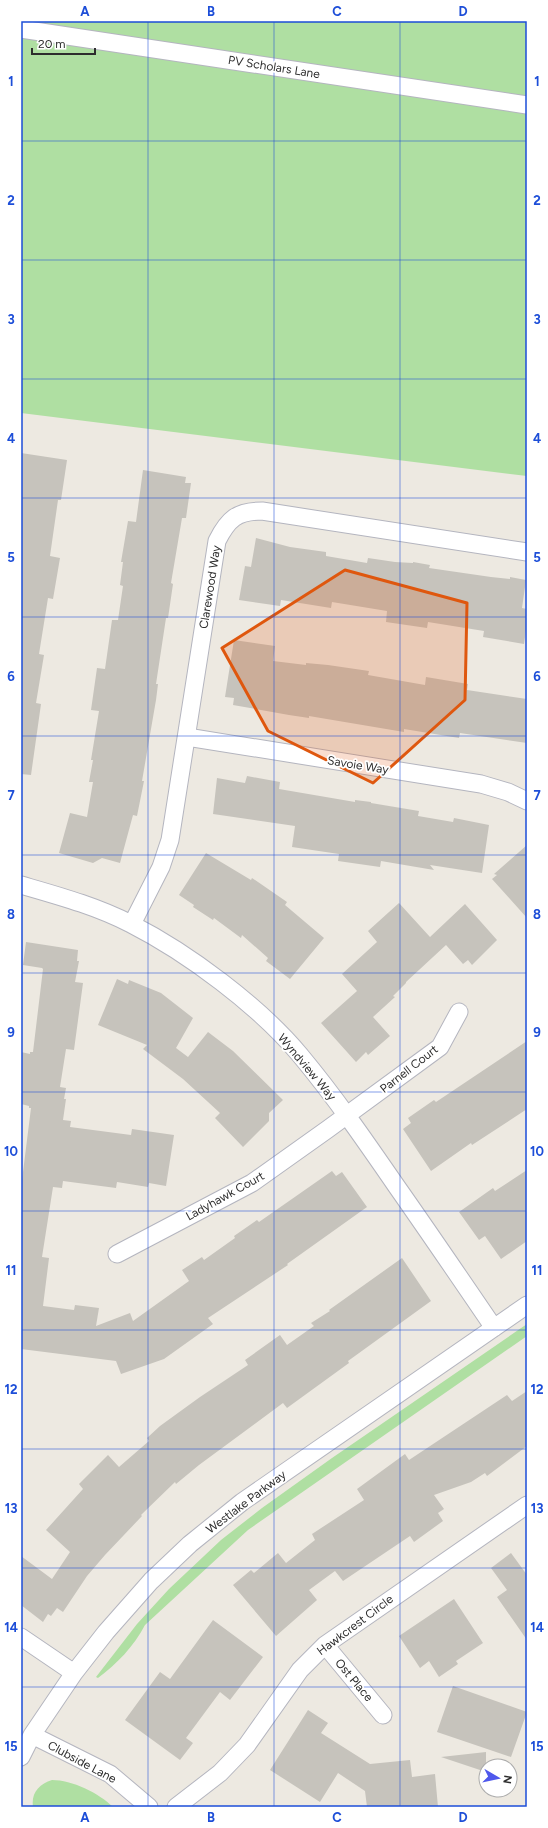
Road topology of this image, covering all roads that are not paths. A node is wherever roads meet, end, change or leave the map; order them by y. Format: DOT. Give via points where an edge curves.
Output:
graph roads {
  1 [pos="21,30"];
  2 [pos="527,105"];
  3 [pos="527,552"];
  4 [pos="187,737"];
  5 [pos="527,801"];
  6 [pos="21,885"];
  7 [pos="132,924"];
  8 [pos="458,1012"];
  9 [pos="348,1115"];
  10 [pos="117,1254"];
  11 [pos="527,1305"];
  12 [pos="494,1328"];
  13 [pos="527,1505"];
  14 [pos="21,1637"];
  15 [pos="325,1645"];
  16 [pos="74,1673"];
  17 [pos="383,1715"];
  18 [pos="32,1735"];
  19 [pos="21,1757"];
  20 [pos="149,1807"];
  21 [pos="176,1807"];
  1 -- 2 [label="street, PV Scholars Lane"];
  3 -- 4 [label="street, Clarewood Way" via="262,511 250,511 236,516 225,526 217,541"];
  4 -- 5 [label="street, Savoie Way" via="481,784"];
  4 -- 7 [label="street, Clarewood Way" via="170,840 161,867"];
  6 -- 7 [label="street, Wyndview Way" via="85,904"];
  7 -- 9 [label="street, Wyndview Way" via="216,978 263,1018 299,1054"];
  8 -- 9 [label="street, Parnell Court" via="440,1047"];
  9 -- 10 [label="street, Ladyhawk Court" via="252,1183"];
  9 -- 12 [label="street, Wyndview Way"];
  11 -- 12 [label="street, Westlake Parkway"];
  12 -- 16 [label="street, Westlake Parkway" via="242,1502 190,1544 106,1632"];
  13 -- 15 [label="street, Hawkcrest Circle"];
  14 -- 16 [label="street"];
  15 -- 17 [label="street, Ost Place"];
  15 -- 21 [label="street, Hawkcrest Circle" via="300,1670 247,1745 220,1773"];
  16 -- 18 [label="street, Westlake Parkway"];
  18 -- 19 [label="street, Westlake Parkway"];
  18 -- 20 [label="street, Clubside Lane" via="110,1774"];
}
